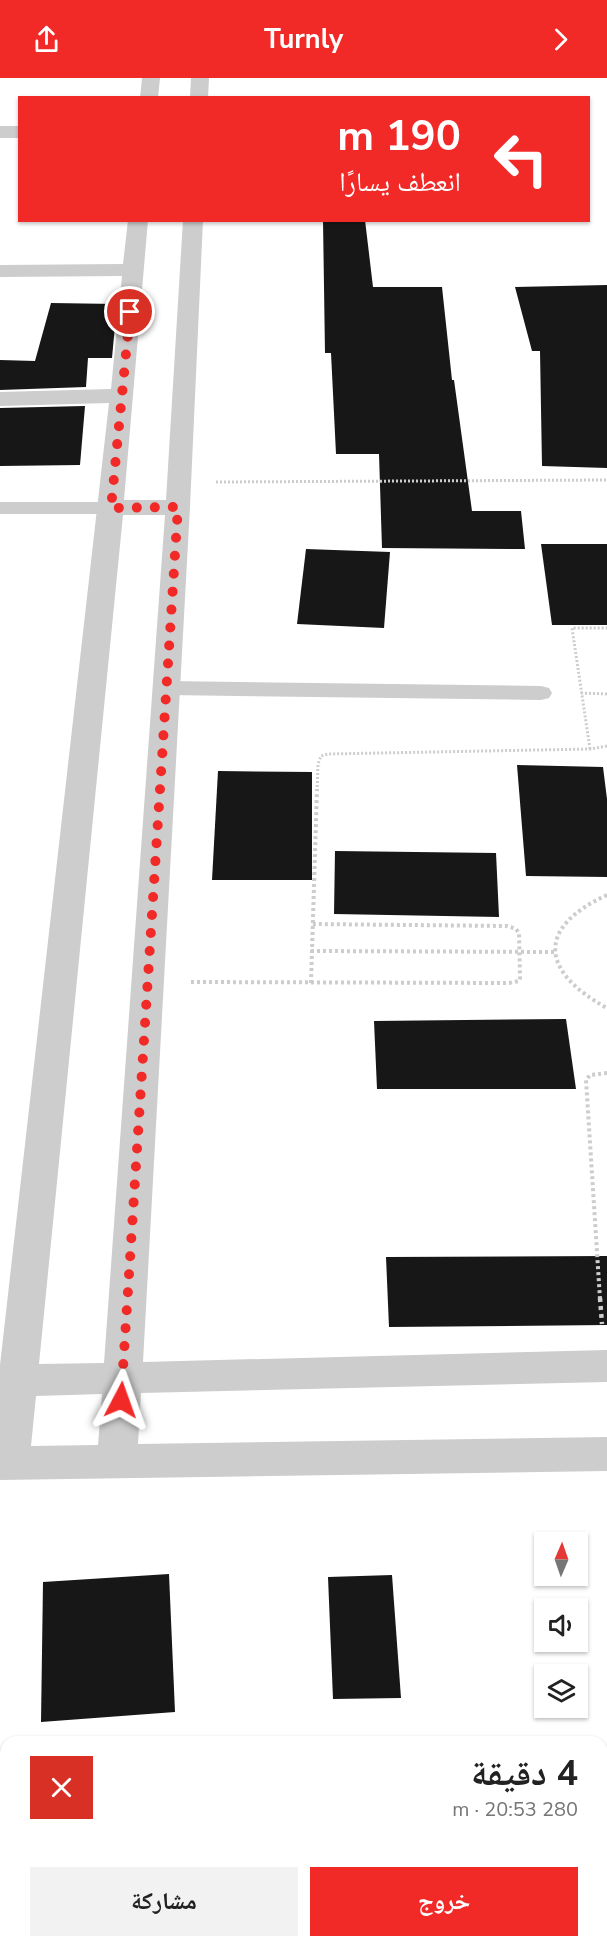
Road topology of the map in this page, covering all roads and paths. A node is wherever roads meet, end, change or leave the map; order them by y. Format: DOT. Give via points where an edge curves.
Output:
graph roads {
  1 [pos="151,78"];
  2 [pos="200,78"];
  3 [pos="149,96"];
  4 [pos="199,96"];
  5 [pos="0,132"];
  6 [pos="18,132"];
  7 [pos="138,222"];
  8 [pos="193,222"];
  9 [pos="134,270"];
  10 [pos="0,271"];
  11 [pos="122,396"];
  12 [pos="0,399"];
  13 [pos="607,480"];
  14 [pos="178,495"];
  15 [pos="0,508"];
  16 [pos="111,508"];
  17 [pos="607,628"];
  18 [pos="167,688"];
  19 [pos="542,693"];
  20 [pos="581,693"];
  21 [pos="607,693"];
  22 [pos="607,746"];
  23 [pos="590,748"];
  24 [pos="607,895"];
  25 [pos="311,924"];
  26 [pos="311,951"];
  27 [pos="520,952"];
  28 [pos="555,952"];
  29 [pos="148,982"];
  30 [pos="311,983"];
  31 [pos="607,1008"];
  32 [pos="607,1073"];
  33 [pos="606,1366"];
  34 [pos="123,1380"];
  35 [pos="10,1381"];
  36 [pos="607,1454"];
  37 [pos="117,1462"];
  38 [pos="4,1463"];
  1 -- 3 [label="street"];
  2 -- 4 [label="street"];
  5 -- 6 [label="street"];
  7 -- 9 [label="street"];
  8 -- 14 [label="street"];
  9 -- 10 [label="street"];
  9 -- 11 [label="street"];
  11 -- 12 [label="street"];
  11 -- 16 [label="street"];
  13 -- 14 [label="path"];
  14 -- 16 [label="street"];
  14 -- 18 [label="street"];
  15 -- 16 [label="lane"];
  16 -- 35 [label="street"];
  17 -- 20 [label="path" via="572,628"];
  18 -- 19 [label="lane"];
  18 -- 29 [label="street"];
  20 -- 21 [label="path"];
  20 -- 23 [label="path"];
  22 -- 23 [label="path"];
  23 -- 25 [label="path" via="321,756"];
  24 -- 28 [label="path" via="576,910 564,922 556,937"];
  25 -- 26 [label="path"];
  25 -- 27 [label="path" via="507,926 519,933"];
  26 -- 27 [label="path"];
  26 -- 30 [label="path"];
  27 -- 28 [label="path"];
  27 -- 30 [label="path" via="519,981 509,983"];
  28 -- 31 [label="path" via="570,983"];
  29 -- 30 [label="path"];
  29 -- 34 [label="street"];
  32 -- 33 [label="path" via="590,1075 586,1080"];
  33 -- 34 [label="street"];
  34 -- 35 [label="street"];
  34 -- 37 [label="street"];
  35 -- 38 [label="street"];
  36 -- 37 [label="street"];
  37 -- 38 [label="street"];
}
